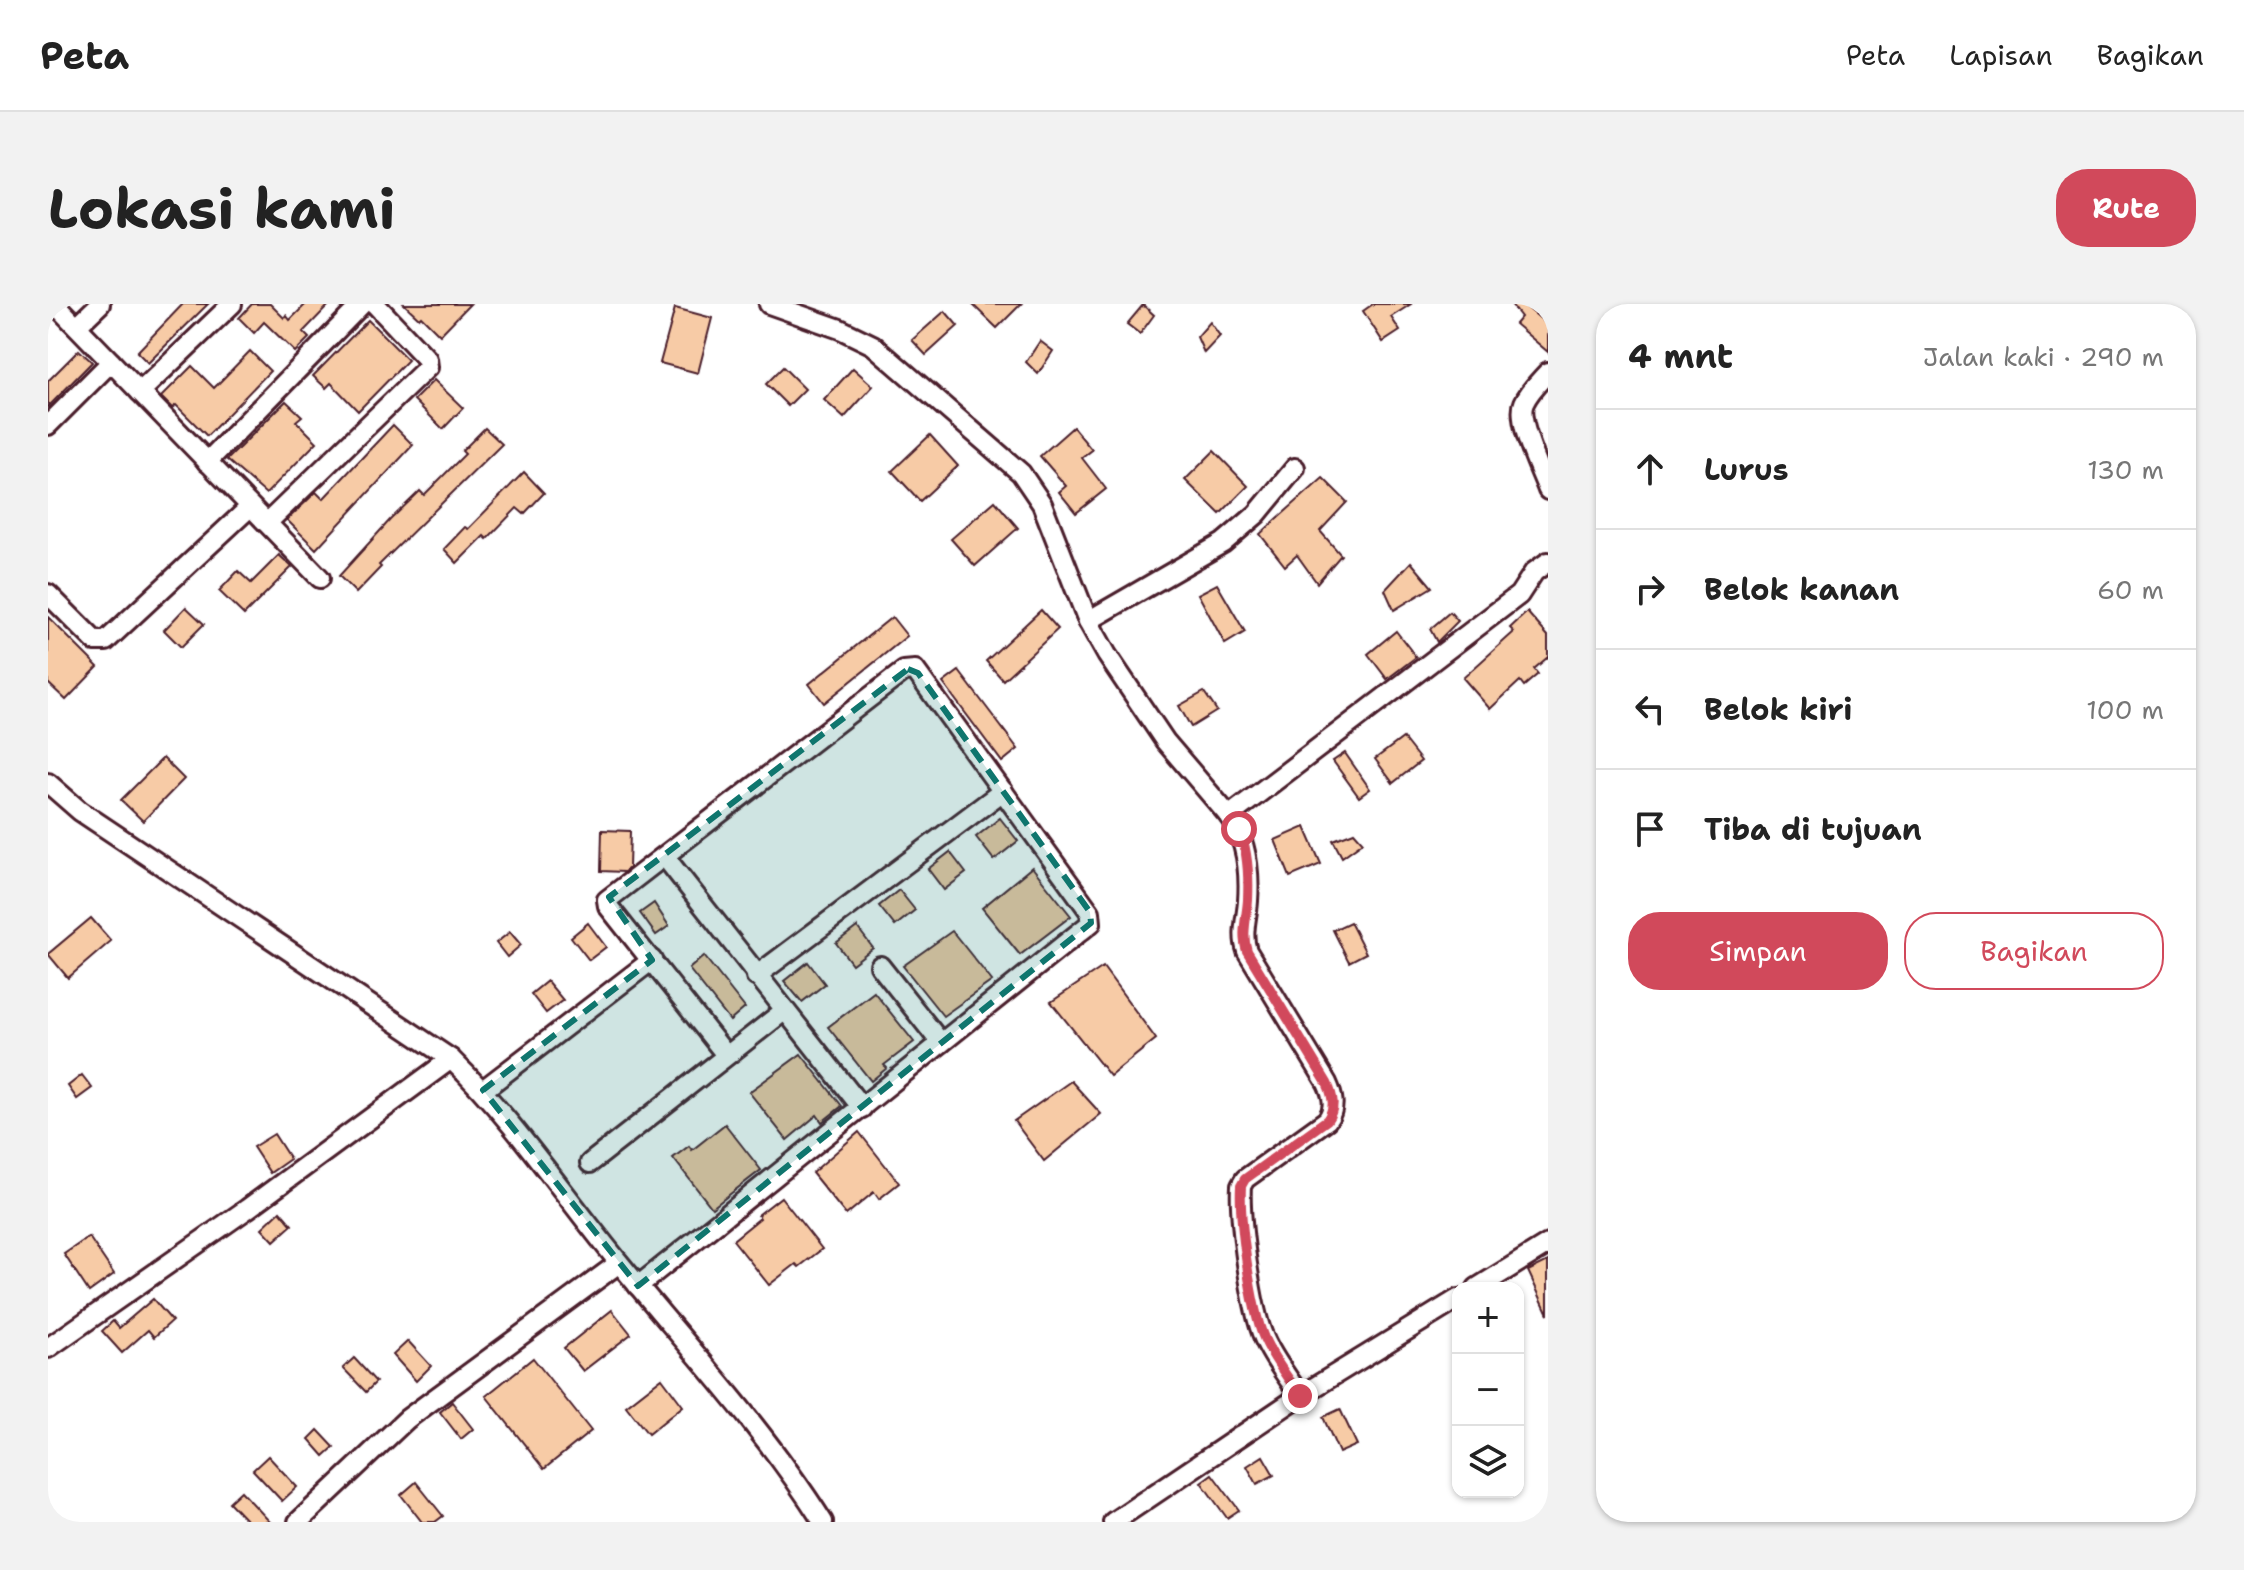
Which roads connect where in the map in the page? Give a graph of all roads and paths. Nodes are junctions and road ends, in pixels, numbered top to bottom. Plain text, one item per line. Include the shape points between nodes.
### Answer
1 (55, 304) edge
2 (100, 304) edge
3 (232, 304) edge
4 (362, 304) edge
5 (375, 304) edge
6 (769, 304) edge
7 (77, 326) junction
8 (111, 362) junction
9 (1548, 372) edge
10 (140, 392) junction
11 (48, 425) edge
12 (207, 462) junction
13 (1295, 468) dead end
14 (1548, 490) edge
15 (250, 507) junction
16 (267, 523) junction
17 (1548, 562) edge
18 (320, 578) dead end
19 (48, 594) edge
20 (1088, 621) junction
21 (48, 783) edge
22 (1003, 791) junction
23 (1229, 816) junction
24 (665, 857) junction
25 (652, 960) junction
26 (880, 966) dead end
27 (756, 976) junction
28 (784, 1011) junction
29 (941, 1043) junction
30 (726, 1055) junction
31 (451, 1059) junction
32 (483, 1090) junction
33 (862, 1108) junction
34 (590, 1163) dead end
35 (1548, 1244) edge
36 (619, 1263) junction
37 (1487, 1282) edge
38 (638, 1286) junction
39 (1452, 1303) edge
40 (48, 1348) edge
41 (1300, 1396) junction
42 (298, 1522) edge
43 (823, 1522) edge
44 (1113, 1522) edge

1 - 7 street
2 - 7 street
3 - 10 street
4 - 12 street
5 - 16 street via 429,365
6 - 20 street via 873,345 1021,473 1042,504
7 - 8 street
8 - 10 street
8 - 11 street
9 - 14 street via 1524,402 1522,418
10 - 12 street
12 - 15 street
13 - 20 street via 1257,514 1223,543
15 - 16 street
15 - 19 street via 106,641 95,641
16 - 18 street
17 - 23 street via 1519,595
20 - 23 street via 1165,741
21 - 31 street via 131,847
22 - 24 street via 918,673 908,669
22 - 27 street
22 - 29 street via 1092,921
23 - 41 street via 1245,846 1247,951 1333,1101 1327,1120 1241,1186 1259,1324
24 - 25 street via 607,900
24 - 27 street
25 - 30 street
25 - 32 street
26 - 29 street
27 - 28 street
28 - 30 street
28 - 33 street
29 - 33 street
30 - 34 street
31 - 32 street
31 - 40 street
32 - 36 street
33 - 38 street
35 - 37 street
36 - 38 street
36 - 42 street via 407,1419
38 - 43 street
39 - 41 street
41 - 44 street

